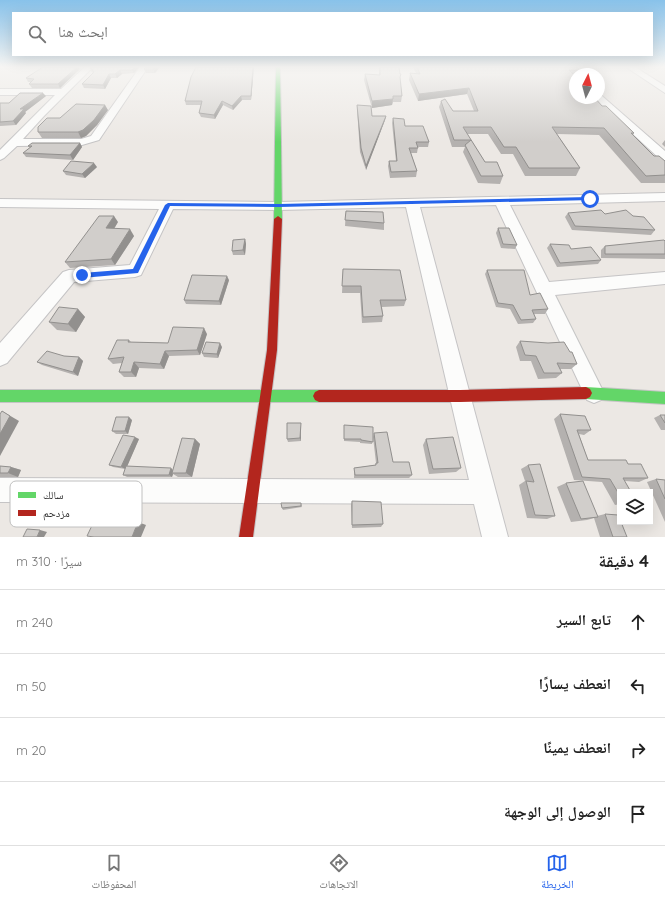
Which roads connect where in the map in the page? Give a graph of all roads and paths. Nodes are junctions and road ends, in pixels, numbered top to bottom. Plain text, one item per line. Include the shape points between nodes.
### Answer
1 (63, 92) edge
2 (127, 92) edge
3 (278, 92) edge
4 (605, 103) edge
5 (14, 143) junction
6 (0, 156) edge
7 (665, 157) edge
8 (665, 197) edge
9 (501, 201) junction
10 (0, 203) edge
11 (412, 203) junction
12 (168, 205) junction
13 (279, 206) junction
14 (665, 278) edge
15 (543, 289) junction
16 (0, 357) edge
17 (594, 393) junction
18 (0, 396) edge
19 (266, 396) junction
20 (460, 396) junction
21 (665, 398) edge
22 (0, 490) edge
23 (10, 490) edge
24 (142, 491) edge
25 (252, 491) junction
26 (484, 492) junction
27 (246, 537) edge
28 (495, 537) edge

1 - 5 street
2 - 5 street via 95,138 82,142
3 - 13 street
4 - 7 street
5 - 6 street
8 - 9 street
9 - 11 street
9 - 15 street
10 - 12 street
11 - 13 street
11 - 20 street
12 - 13 street
12 - 16 street via 136,271 69,276
13 - 19 street via 272,350
14 - 15 street
15 - 17 street
17 - 20 street
17 - 21 street
18 - 19 street
19 - 20 street
19 - 25 street
20 - 26 street
22 - 23 street
24 - 25 street
25 - 26 street
25 - 27 street
26 - 28 street

